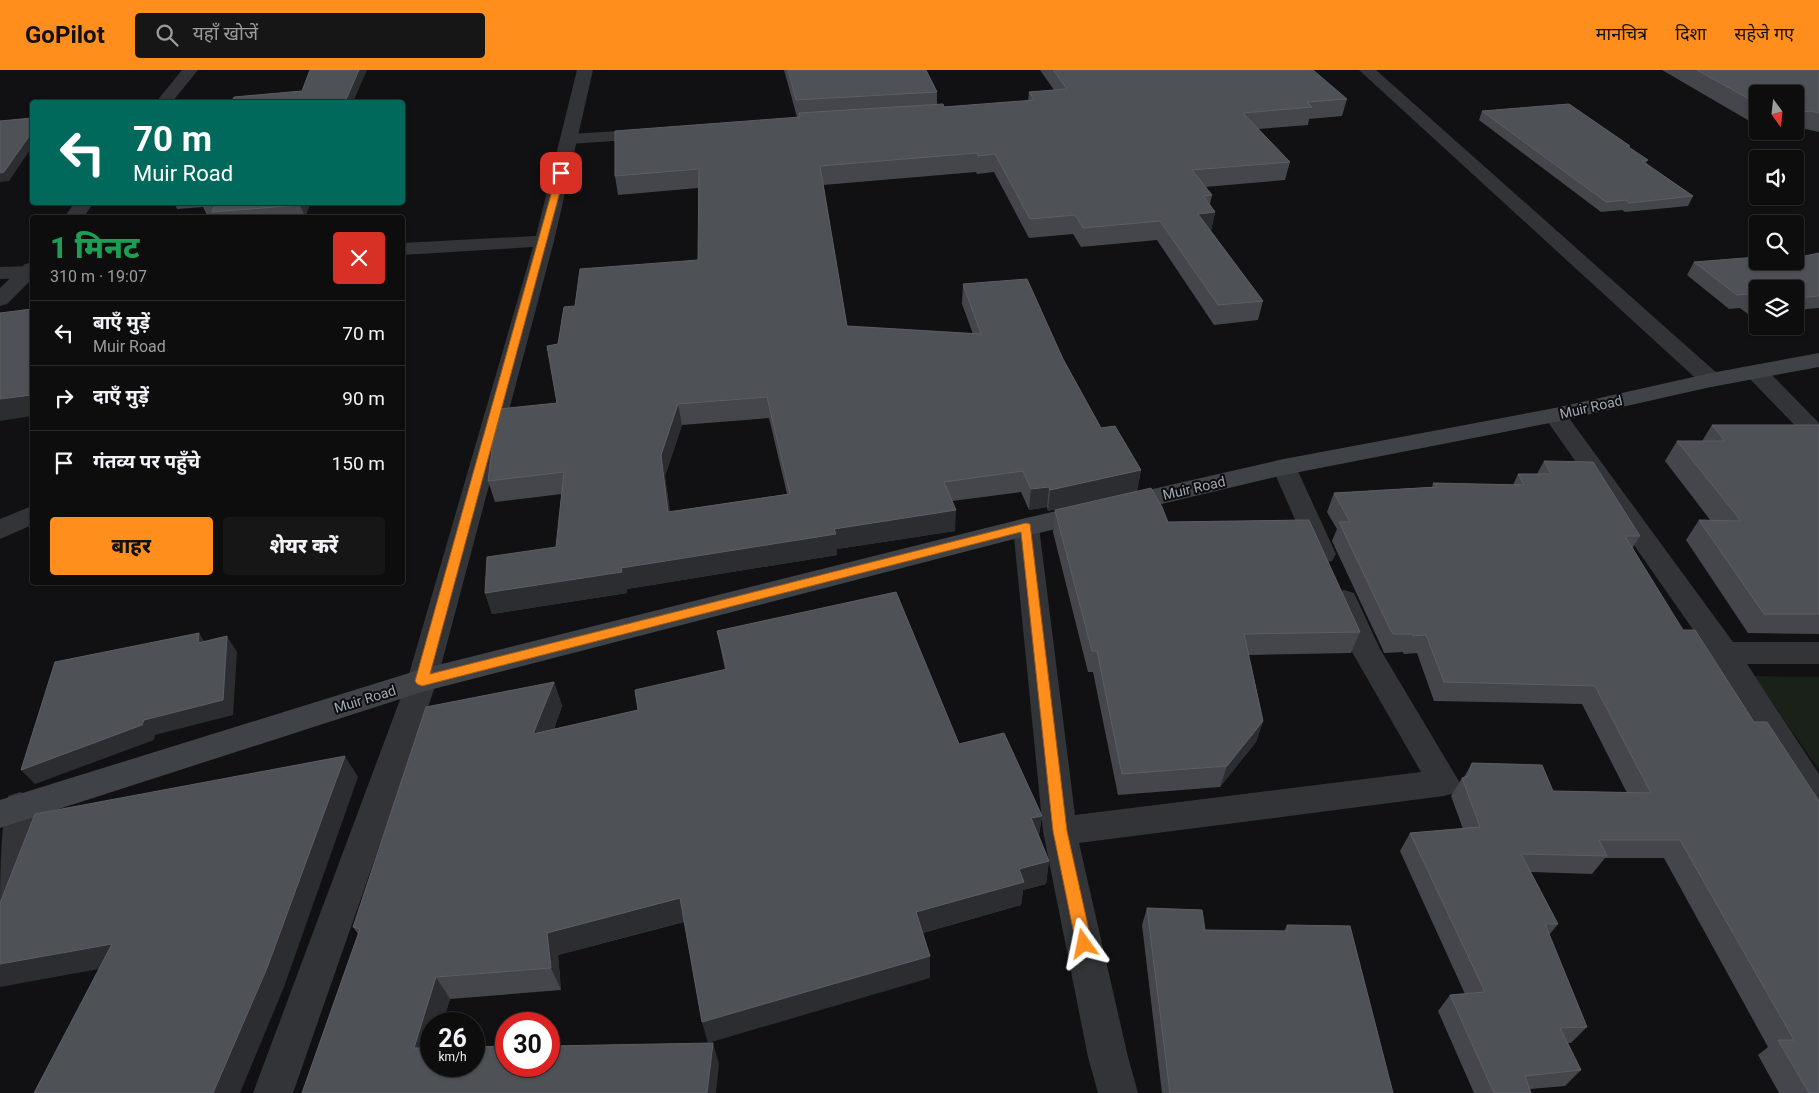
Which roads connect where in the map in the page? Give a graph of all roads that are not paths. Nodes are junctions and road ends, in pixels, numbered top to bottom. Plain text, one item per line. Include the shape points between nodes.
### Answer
1 (190, 70) edge
2 (585, 70) edge
3 (1367, 70) edge
4 (166, 100) edge
5 (669, 132) edge
6 (570, 139) junction
7 (544, 241) junction
8 (405, 249) edge
9 (30, 271) edge
10 (30, 272) edge
11 (0, 273) edge
12 (0, 300) edge
13 (1819, 360) edge
14 (1756, 372) junction
15 (1711, 380) junction
16 (1555, 415) junction
17 (1819, 437) edge
18 (1284, 467) junction
19 (30, 516) edge
20 (1026, 527) junction
21 (0, 530) edge
22 (1819, 653) edge
23 (1725, 654) junction
24 (422, 681) junction
25 (1819, 802) edge
26 (10, 810) edge
27 (1060, 831) junction
28 (0, 905) edge
29 (274, 1093) edge
30 (1118, 1093) edge

1 - 4 street
2 - 6 street
3 - 15 street
5 - 6 street
6 - 7 street
7 - 8 street
7 - 24 street
9 - 11 street
10 - 12 street
13 - 14 main road, Muir Road
14 - 15 main road, Muir Road
14 - 17 street
15 - 16 main road, Muir Road
16 - 18 main road, Muir Road
16 - 23 street
18 - 20 main road, Muir Road
18 - 27 street via 1367,652 1444,783
19 - 21 street
20 - 24 main road, Muir Road
20 - 27 street
22 - 23 street
23 - 25 street
24 - 26 main road, Muir Road
24 - 29 street
26 - 28 street
27 - 30 street

